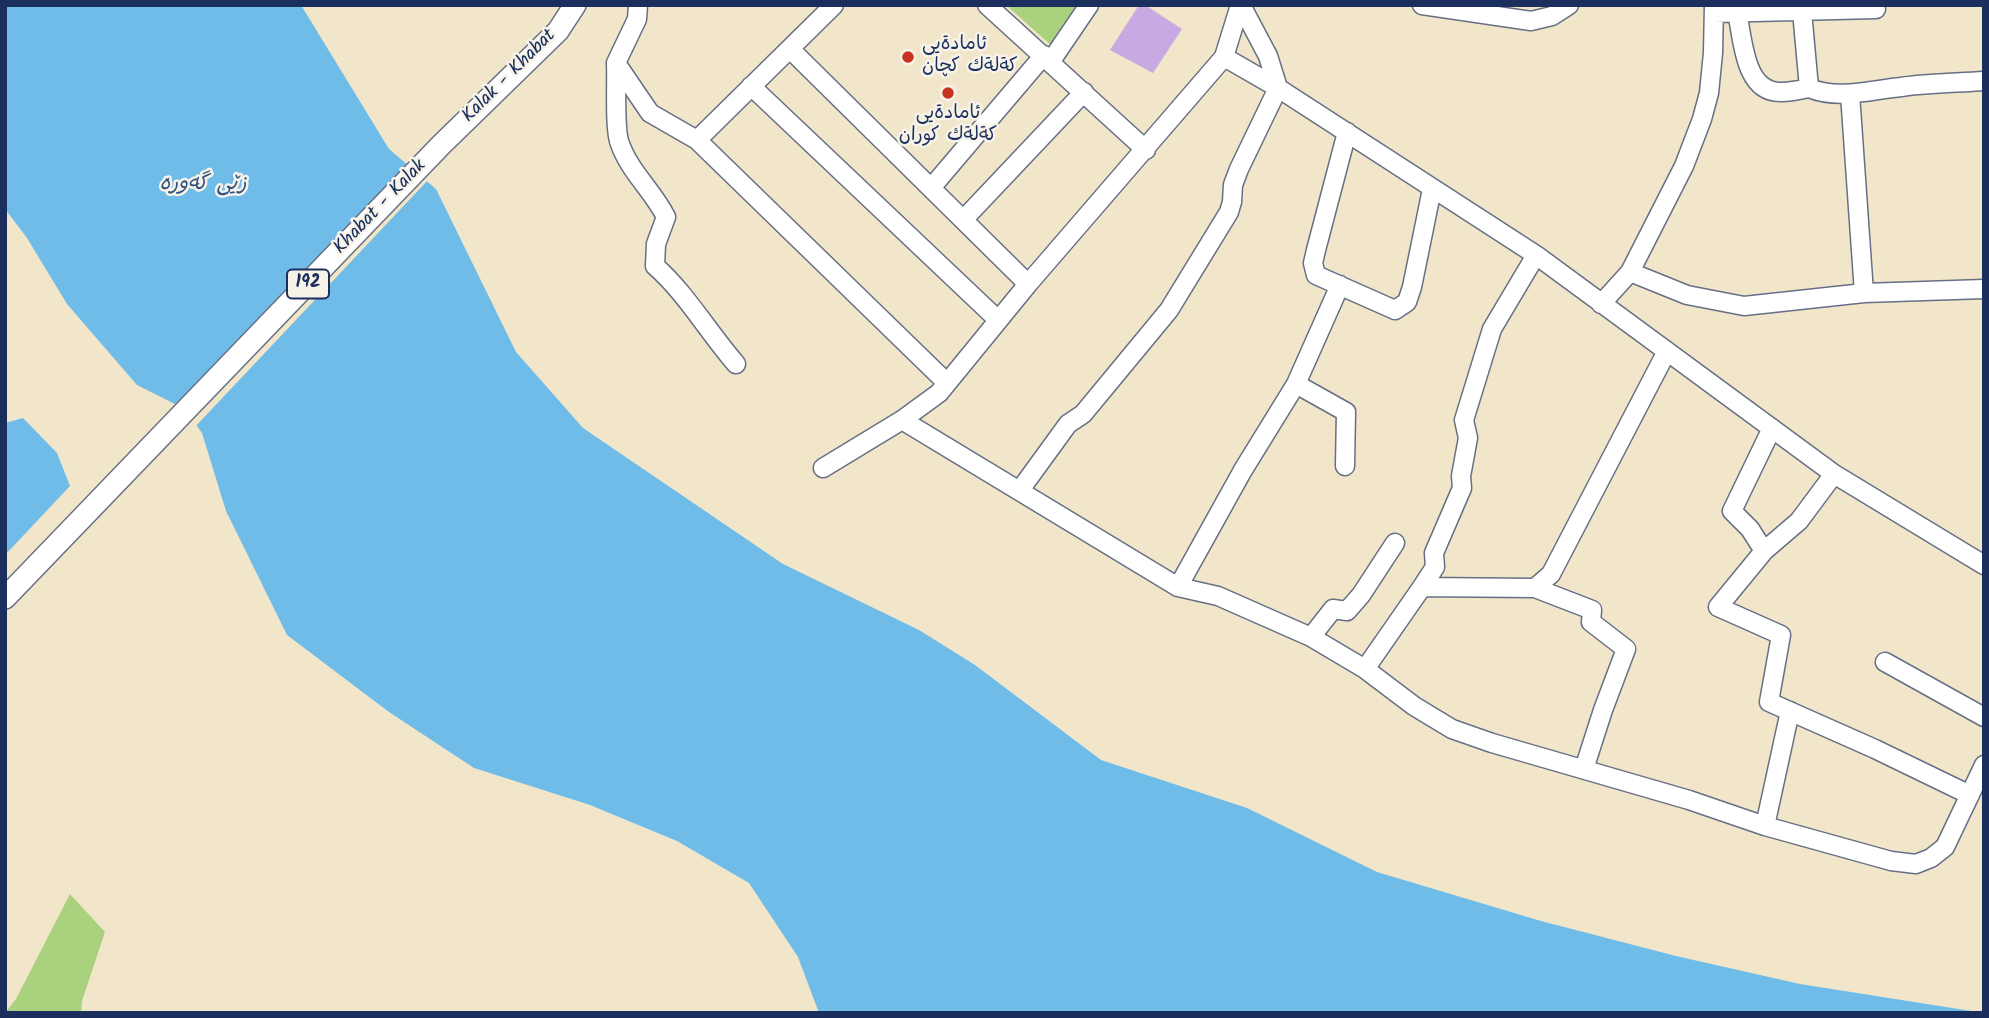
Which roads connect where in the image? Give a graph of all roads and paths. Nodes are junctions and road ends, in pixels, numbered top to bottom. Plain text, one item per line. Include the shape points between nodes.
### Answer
1 (577, 5) edge
2 (638, 5) edge
3 (834, 5) edge
4 (987, 5) edge
5 (1089, 5) edge
6 (1241, 5) edge
7 (1422, 5) edge
8 (1569, 5) edge
9 (1714, 9) edge
10 (1876, 9) dead end
11 (1801, 11) junction
12 (1737, 12) junction
13 (790, 49) junction
14 (1224, 57) junction
15 (1047, 58) junction
16 (616, 64) junction
17 (1984, 80) edge
18 (751, 86) junction
19 (1278, 88) junction
20 (1809, 89) junction
21 (1084, 92) junction
22 (1850, 94) junction
23 (1347, 132) junction
24 (697, 140) junction
25 (441, 145) joint
26 (1146, 150) junction
27 (931, 188) junction
28 (1432, 188) junction
29 (963, 220) junction
30 (1536, 255) junction
31 (1630, 272) junction
32 (1028, 284) junction
33 (1340, 285) junction
34 (1984, 289) edge
35 (1864, 293) junction
36 (1601, 304) junction
37 (998, 320) junction
38 (1667, 351) junction
39 (736, 363) dead end
40 (947, 383) junction
41 (1296, 384) junction
42 (902, 421) junction
43 (1772, 429) junction
44 (1345, 466) dead end
45 (823, 468) dead end
46 (1834, 474) junction
47 (1020, 490) junction
48 (1395, 543) dead end
49 (1764, 551) junction
50 (1984, 565) edge
51 (1178, 587) junction
52 (1422, 587) junction
53 (1535, 588) junction
54 (5, 597) edge
55 (1311, 638) junction
56 (1885, 662) dead end
57 (1364, 669) junction
58 (1790, 711) junction
59 (1984, 717) edge
60 (1984, 765) edge
61 (1584, 769) junction
62 (1970, 795) junction
63 (1765, 826) junction

1 - 25 main road, Kalak - Khabat / 192 via 558,31
2 - 16 street via 637,19
3 - 13 street
4 - 15 street
5 - 15 street
6 - 14 street
6 - 19 street via 1269,56
7 - 8 street via 1531,21 1552,16
9 - 12 street
9 - 31 street via 1709,93 1702,119 1684,166
10 - 11 street
11 - 12 street
11 - 20 street
12 - 20 street via 1748,66 1759,85 1779,93
13 - 18 street
13 - 27 street
14 - 19 street
14 - 26 street
15 - 21 street
15 - 27 street
16 - 24 street via 650,113
16 - 39 street via 619,143 666,217 656,244 655,266
17 - 22 street
18 - 24 street
18 - 37 street
19 - 23 street
19 - 47 street via 1239,169 1229,212 1169,310 1083,414 1068,424
20 - 22 street
21 - 26 street
21 - 29 street
22 - 35 street
23 - 28 street
23 - 33 street via 1313,263 1316,275
24 - 40 street
25 - 54 main road, Khabat - Kalak / 192
26 - 32 street
27 - 29 street
28 - 30 street
28 - 33 street via 1407,302 1395,310
29 - 32 street
30 - 36 street
30 - 52 street via 1492,329 1464,420 1468,438 1462,488 1434,554 1435,567
31 - 35 street via 1687,295 1744,306
31 - 36 street
32 - 37 street
33 - 41 street
34 - 35 street
36 - 38 street
37 - 40 street
38 - 43 street
38 - 53 street via 1551,574
40 - 42 street
41 - 44 street via 1346,412
41 - 51 street
42 - 45 street
42 - 47 street
43 - 46 street
43 - 49 street via 1732,511
46 - 49 street via 1799,521
46 - 50 street
47 - 51 street
48 - 55 street via 1362,596 1347,611 1333,609
49 - 58 street via 1718,607 1781,635 1769,702
51 - 55 street via 1218,596
52 - 53 street
52 - 57 street
53 - 61 street via 1592,610 1591,622 1626,649
55 - 57 street
56 - 59 street
57 - 61 street via 1452,729
58 - 62 street
58 - 63 street
60 - 62 street
61 - 63 street
62 - 63 street via 1945,847 1916,864

